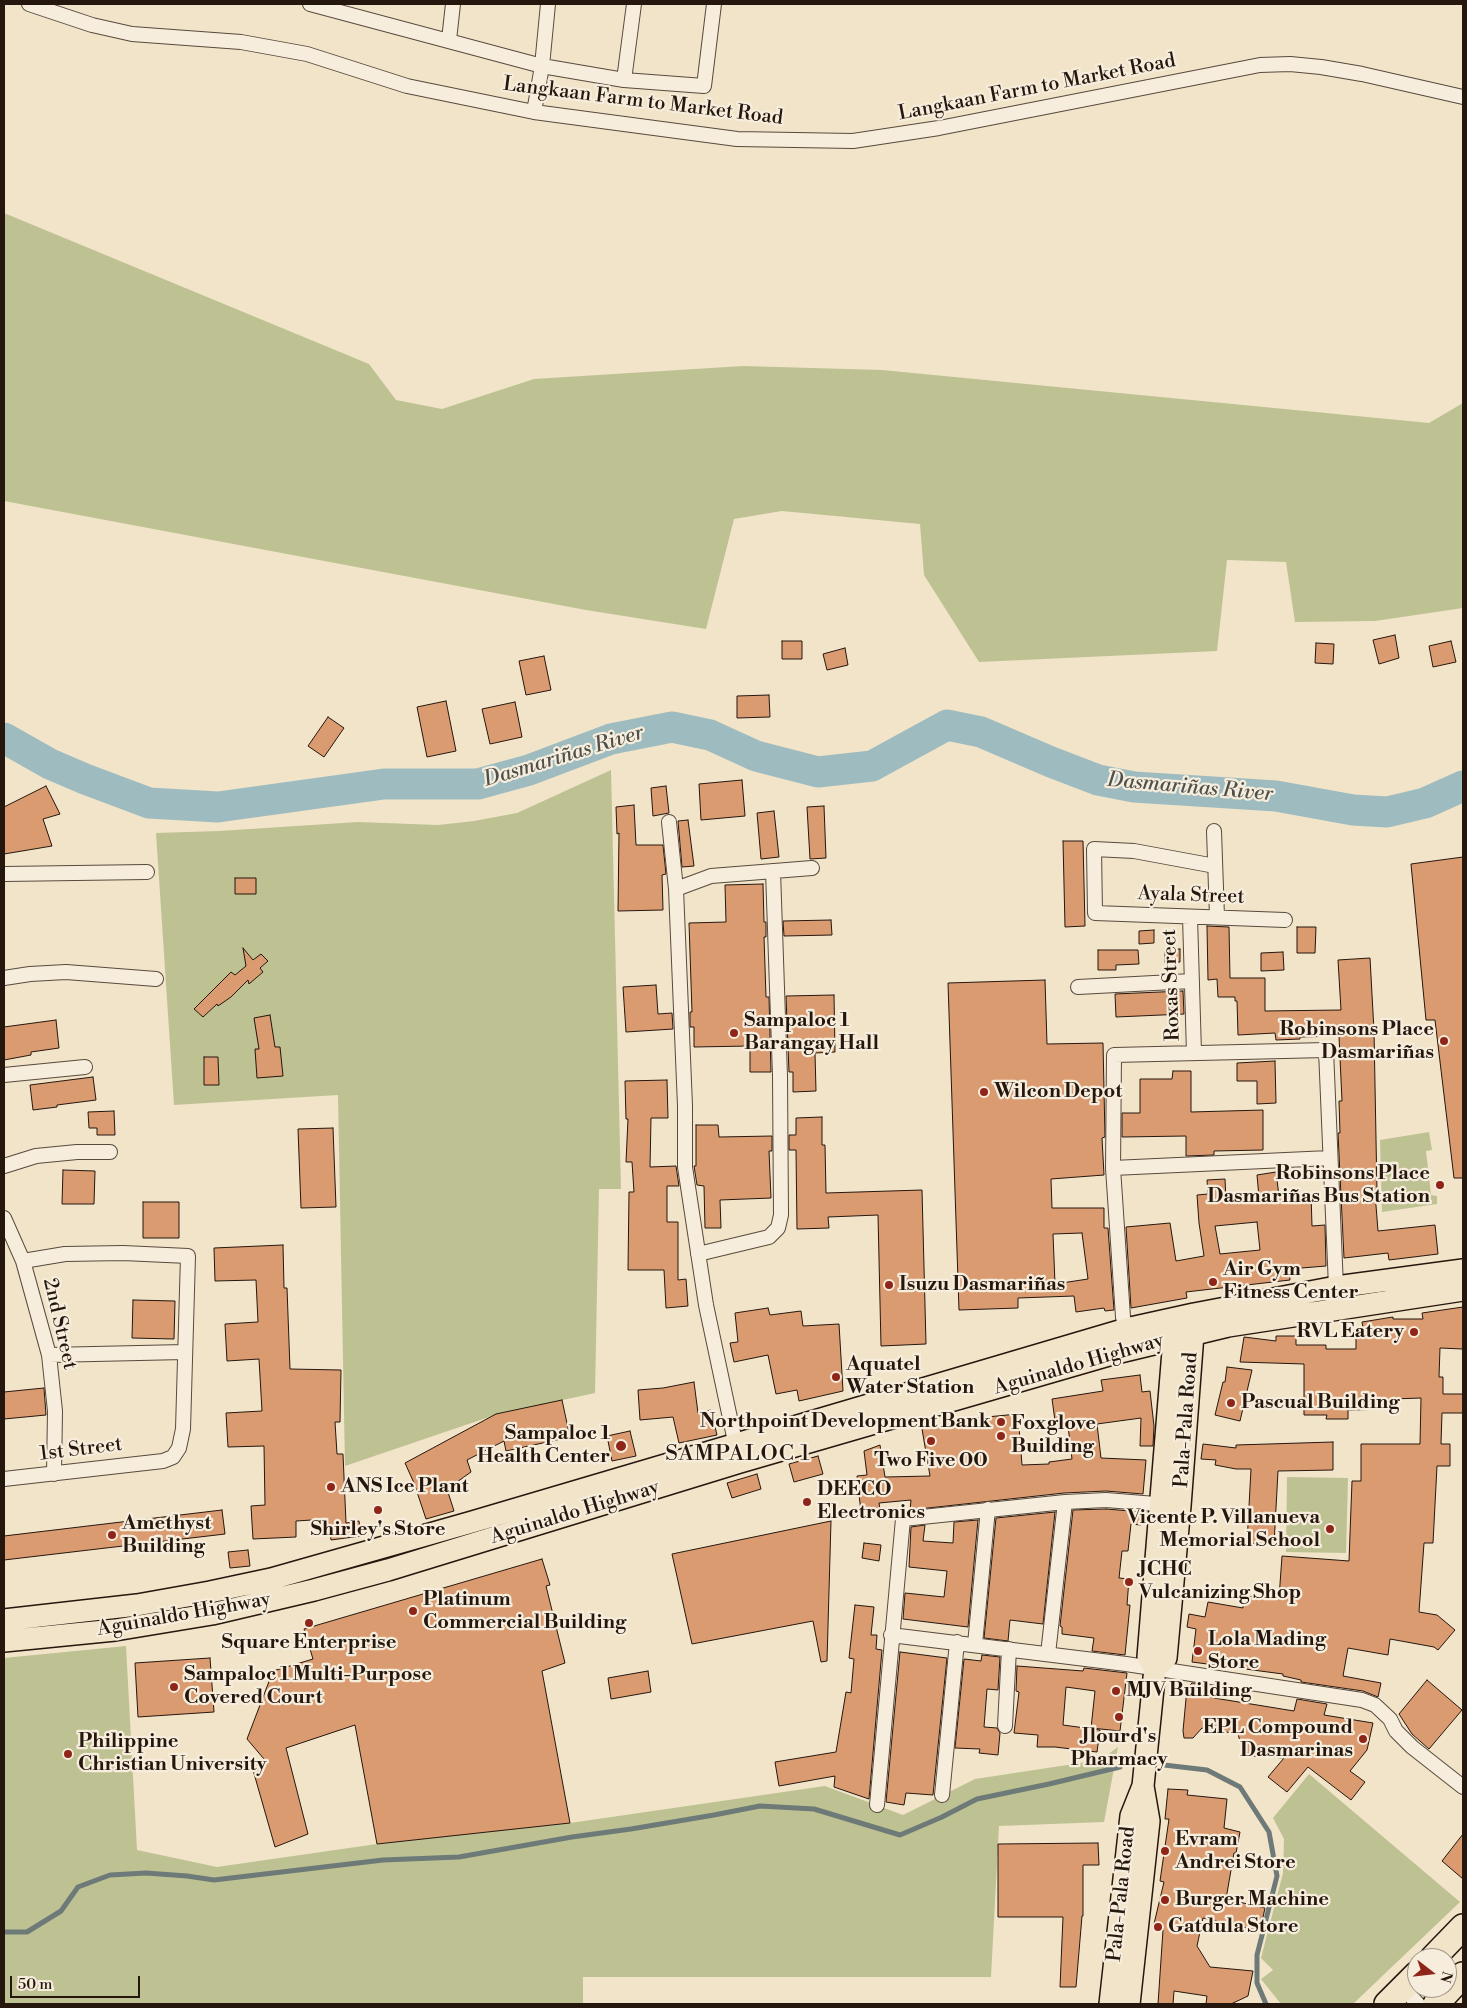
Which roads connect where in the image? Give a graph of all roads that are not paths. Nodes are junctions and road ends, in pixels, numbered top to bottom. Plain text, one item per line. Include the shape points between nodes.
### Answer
1 (29, 4) edge
2 (310, 4) edge
3 (453, 4) edge
4 (548, 4) edge
5 (634, 4) edge
6 (714, 4) edge
7 (360, 10) edge
8 (449, 40) junction
9 (542, 66) junction
10 (624, 80) junction
11 (1463, 97) edge
12 (534, 112) junction
13 (669, 822) dead end
14 (1214, 831) dead end
15 (1215, 866) junction
16 (812, 868) dead end
17 (773, 871) junction
18 (146, 872) dead end
19 (4, 874) edge
20 (676, 889) junction
21 (1190, 916) junction
22 (1217, 917) junction
23 (1285, 920) dead end
24 (4, 978) edge
25 (156, 979) dead end
26 (1192, 981) junction
27 (1078, 987) dead end
28 (1194, 1053) junction
29 (85, 1067) dead end
30 (4, 1075) edge
31 (110, 1152) dead end
32 (1329, 1158) junction
33 (4, 1166) edge
34 (1114, 1168) junction
35 (4, 1218) edge
36 (698, 1254) junction
37 (23, 1261) junction
38 (1463, 1270) edge
39 (1336, 1287) junction
40 (1463, 1290) edge
41 (1126, 1329) junction
42 (1184, 1330) junction
43 (184, 1352) junction
44 (49, 1355) junction
45 (737, 1453) junction
46 (54, 1474) junction
47 (4, 1479) edge
48 (1065, 1502) junction
49 (1171, 1505) junction
50 (988, 1509) junction
51 (273, 1589) junction
52 (4, 1620) edge
53 (891, 1635) junction
54 (4, 1641) edge
55 (958, 1642) junction
56 (974, 1644) junction
57 (1009, 1649) junction
58 (1048, 1654) junction
59 (1155, 1668) junction
60 (1005, 1726) dead end
61 (1143, 1786) junction
62 (1463, 1787) edge
63 (942, 1795) dead end
64 (877, 1805) dead end
65 (1463, 1927) edge
66 (1443, 1948) edge
67 (1463, 1975) edge
68 (1110, 2004) edge
69 (1128, 2004) edge
70 (1436, 2004) edge

1 - 12 street, Langkaan Farm to Market Road via 92,25 132,34 242,42 307,54 407,86
2 - 7 street
3 - 8 street
4 - 9 street
5 - 10 street
6 - 10 street via 704,86
7 - 8 street
8 - 9 street
9 - 10 street
9 - 12 street
11 - 12 street, Langkaan Farm to Market Road via 1362,74 1290,64 1260,65 938,128 853,141 737,138
13 - 20 street
14 - 15 street
15 - 21 street, Ayala Street via 1134,851 1094,849 1095,913
15 - 22 street
16 - 17 street
17 - 20 street via 711,876
17 - 36 street via 781,1215 778,1228 769,1236
18 - 19 street
20 - 36 street via 685,1167
21 - 22 street, Ayala Street
21 - 26 street, Roxas Street
22 - 23 street, Ayala Street
24 - 25 street via 66,972
26 - 27 street
26 - 28 street, Roxas Street
28 - 32 street via 1326,1050
28 - 34 street via 1114,1055
29 - 30 street
31 - 33 street via 36,1156
32 - 34 street
32 - 39 street
34 - 41 street
35 - 37 street, 2nd Street
36 - 45 street
37 - 43 street via 65,1254 188,1256
37 - 44 street, 2nd Street
38 - 39 main road, Aguinaldo Highway
39 - 42 main road, Aguinaldo Highway
40 - 42 main road, Aguinaldo Highway
41 - 42 main road, Aguinaldo Highway
41 - 45 main road, Aguinaldo Highway
42 - 45 main road, Aguinaldo Highway via 1116,1353
42 - 49 main road, Pala-Pala Road
43 - 44 street
43 - 46 street, 1st Street via 183,1429 179,1448 172,1457 163,1461
44 - 46 street, 2nd Street via 55,1411
45 - 51 main road, Aguinaldo Highway
46 - 47 street, 1st Street
48 - 49 street via 1106,1500
48 - 50 street
48 - 58 street
49 - 59 main road, Pala-Pala Road via 1166,1658
50 - 53 street via 902,1519
50 - 56 street
51 - 52 main road, Aguinaldo Highway
51 - 54 main road, Aguinaldo Highway via 212,1614 115,1630
53 - 55 street
53 - 64 street
55 - 56 street
55 - 63 street
56 - 57 street
57 - 58 street
57 - 60 street
58 - 59 street
59 - 61 main road, Pala-Pala Road
59 - 62 street via 1362,1700 1375,1705 1412,1747
61 - 68 main road, Pala-Pala Road via 1131,1816
61 - 69 main road, Pala-Pala Road via 1149,1821
65 - 66 highway
67 - 70 highway

